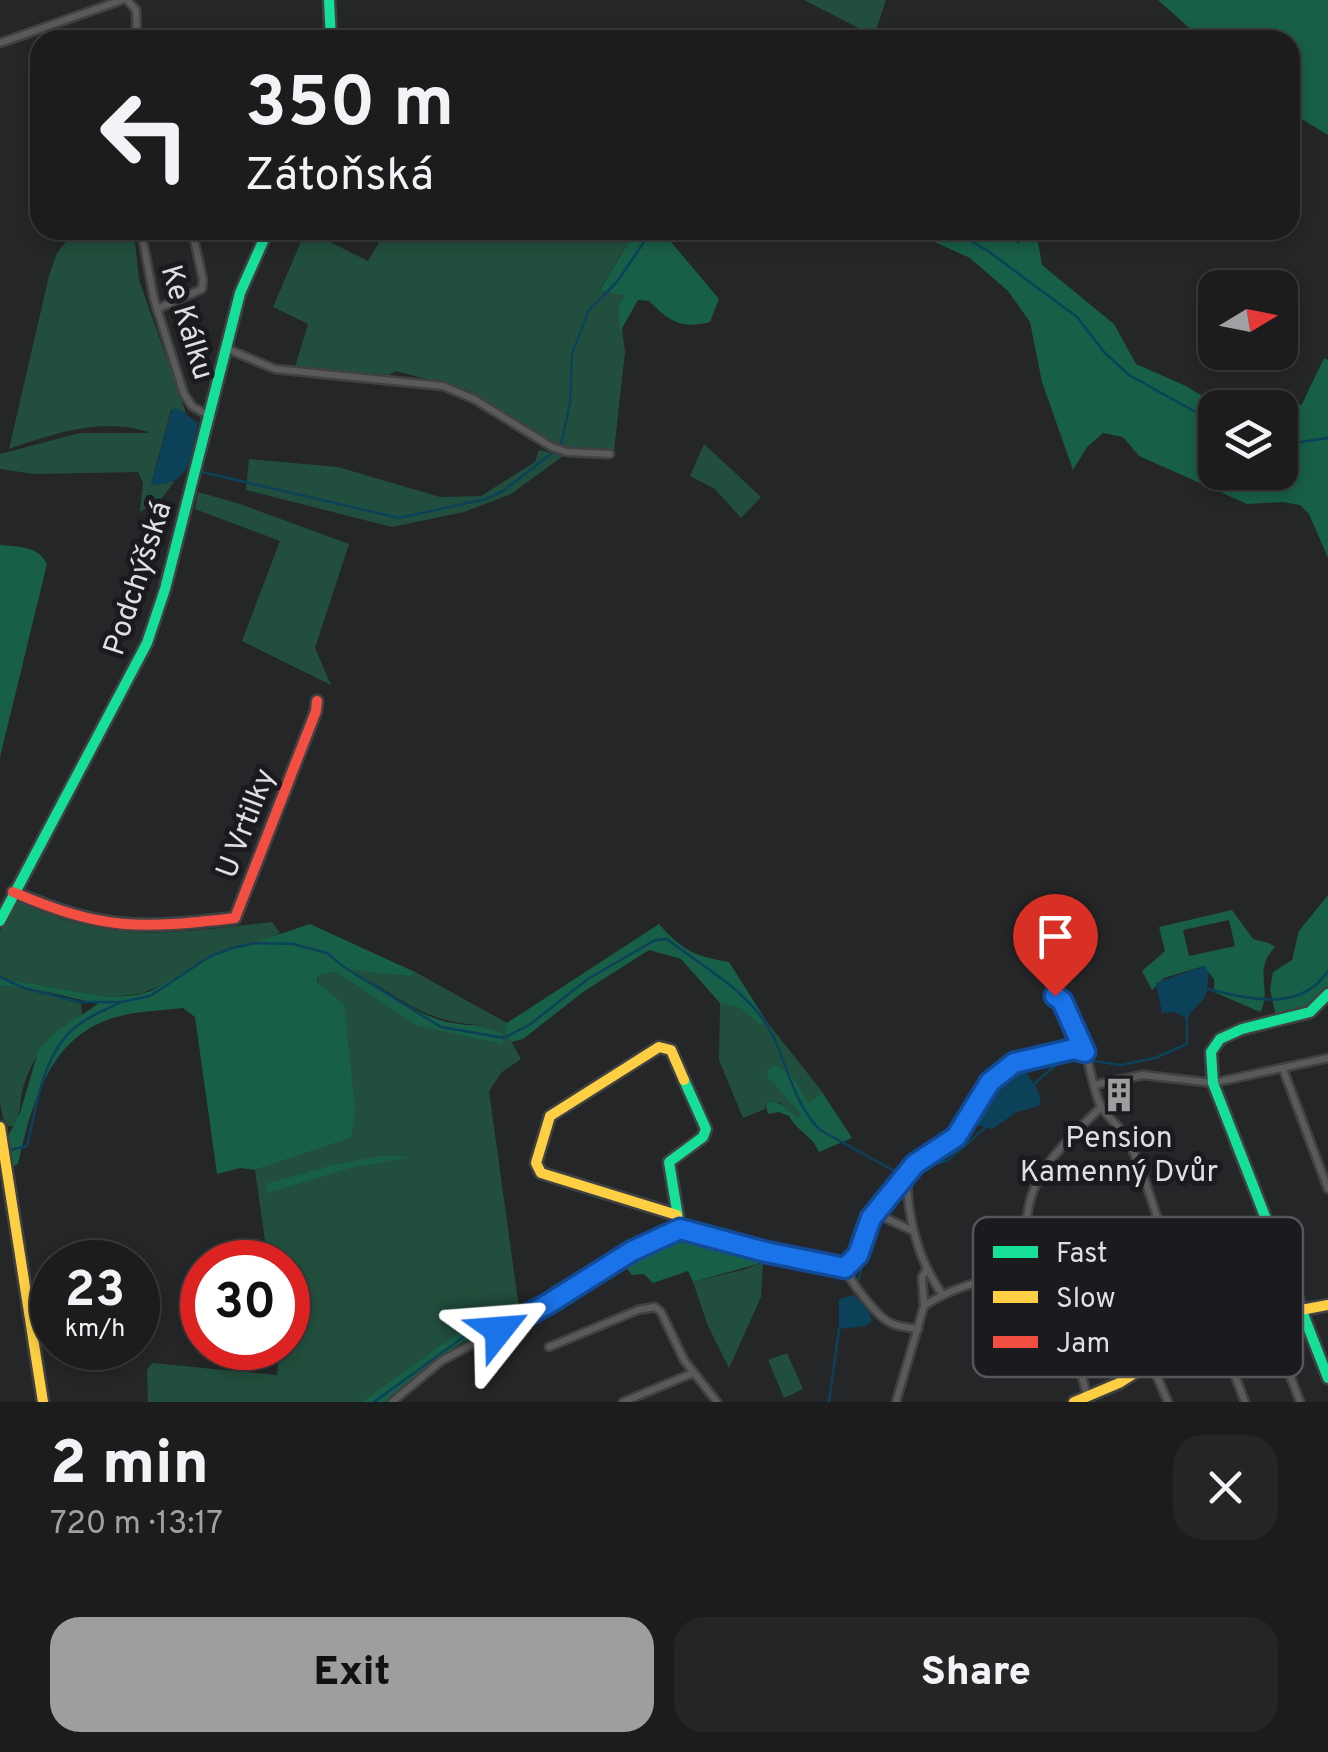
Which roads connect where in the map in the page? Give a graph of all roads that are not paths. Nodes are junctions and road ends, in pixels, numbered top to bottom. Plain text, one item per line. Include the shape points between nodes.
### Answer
1 (125, 0) edge
2 (329, 0) edge
3 (39, 30) edge
4 (137, 30) edge
5 (330, 30) edge
6 (30, 33) edge
7 (0, 43) edge
8 (143, 240) edge
9 (194, 240) edge
10 (264, 240) edge
11 (157, 309) junction
12 (225, 348) junction
13 (209, 416) junction
14 (610, 454) dead end
15 (317, 701) dead end
16 (13, 892) junction
17 (0, 921) edge
18 (1328, 994) edge
19 (1055, 996) dead end
20 (1086, 1057) junction
21 (1328, 1058) edge
22 (1283, 1069) junction
23 (1214, 1082) junction
24 (1094, 1085) junction
25 (1100, 1107) junction
26 (0, 1126) edge
27 (910, 1171) junction
28 (1328, 1189) edge
29 (876, 1214) junction
30 (678, 1215) junction
31 (1026, 1217) edge
32 (1156, 1217) edge
33 (1266, 1217) edge
34 (680, 1229) junction
35 (915, 1232) junction
36 (926, 1270) junction
37 (847, 1273) junction
38 (973, 1285) edge
39 (942, 1294) junction
40 (1328, 1305) edge
41 (924, 1306) junction
42 (1303, 1309) edge
43 (1303, 1312) edge
44 (918, 1329) junction
45 (549, 1347) dead end
46 (693, 1374) junction
47 (1082, 1377) edge
48 (1123, 1377) edge
49 (1158, 1377) edge
50 (1235, 1377) edge
51 (1291, 1377) edge
52 (1328, 1378) edge
53 (1087, 1396) junction
54 (43, 1402) edge
55 (392, 1402) edge
56 (623, 1402) edge
57 (716, 1402) edge
58 (896, 1402) edge
59 (1074, 1402) edge
60 (1168, 1402) edge
61 (1245, 1402) edge
62 (1300, 1402) edge

1 - 3 street
1 - 4 street via 136,10
2 - 5 street
6 - 7 street
8 - 11 street, Ke Kálku
9 - 11 street via 202,289
10 - 12 street, Podchýšská
11 - 13 street, Ke Kálku via 184,394
12 - 13 street, Podchýšská
12 - 14 street via 274,368 443,386 552,448
13 - 16 street, Podchýšská via 147,643
15 - 16 street, U Vrtilky via 235,918 124,926 52,910
16 - 17 street, Podchýšská
18 - 23 street via 1310,1012 1220,1039 1211,1052
19 - 20 street
20 - 24 street
20 - 27 street via 1074,1049 1014,1063 982,1091 956,1137
21 - 22 street
22 - 23 street
22 - 28 street
23 - 24 street via 1143,1074
23 - 33 street
24 - 25 street
25 - 31 street via 1038,1175
25 - 32 street via 1125,1135
26 - 54 street
27 - 29 street
27 - 35 street via 907,1203
29 - 35 street
29 - 37 street
30 - 30 street via 541,1172 536,1163 550,1116 659,1048 672,1050 706,1129 668,1162
30 - 34 street
34 - 37 street
34 - 55 street via 454,1353
35 - 36 street
36 - 39 street
36 - 41 street
37 - 44 street via 883,1319
38 - 39 street
39 - 41 street
40 - 42 street
41 - 44 street
43 - 52 street
44 - 58 street
45 - 46 street via 655,1307
46 - 56 street
46 - 57 street
47 - 53 street
48 - 53 street
49 - 60 street
50 - 61 street
51 - 62 street
53 - 59 street

